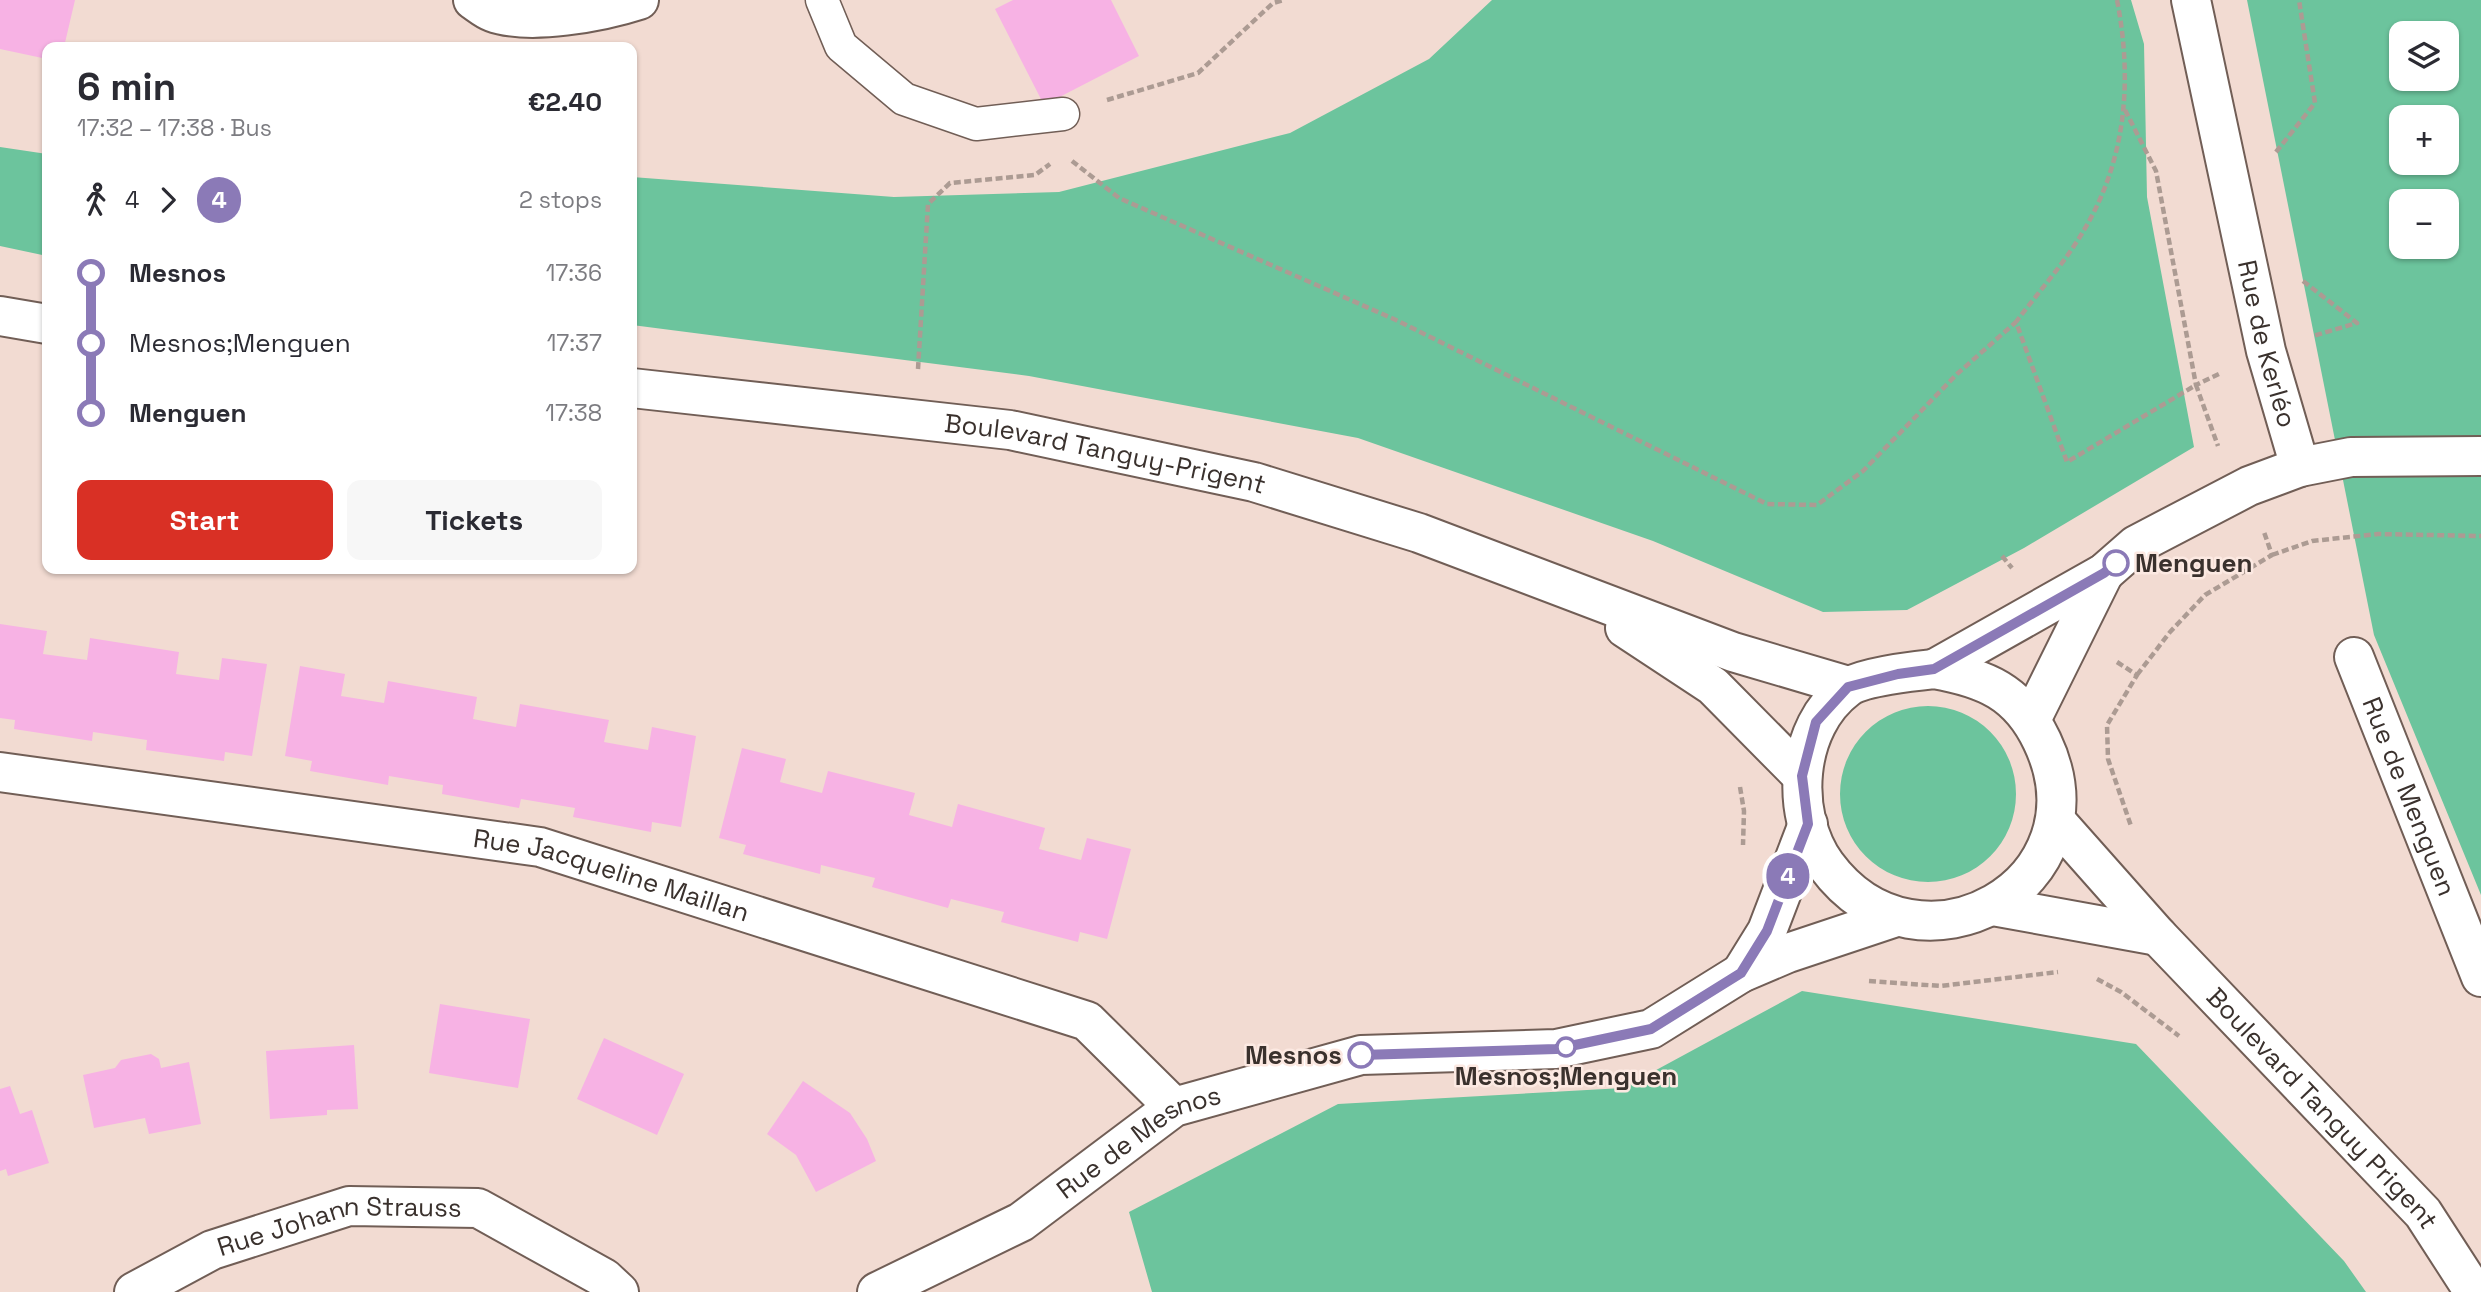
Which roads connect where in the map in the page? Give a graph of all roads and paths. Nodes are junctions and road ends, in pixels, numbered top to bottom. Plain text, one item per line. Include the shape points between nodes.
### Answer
1 (474, 0) edge
2 (639, 0) edge
3 (822, 0) edge
4 (2117, 0) edge
5 (2192, 0) edge
6 (2299, 0) edge
7 (2125, 109) junction
8 (1063, 114) dead end
9 (2274, 153) dead end
10 (1063, 154) dead end
11 (928, 204) dead end
12 (2302, 280) dead end
13 (0, 316) edge
14 (2017, 322) junction
15 (42, 323) edge
16 (2266, 351) junction
17 (918, 373) dead end
18 (2196, 385) dead end
19 (637, 389) edge
20 (2481, 456) edge
21 (2067, 462) dead end
22 (2300, 467) junction
23 (2481, 536) edge
24 (2272, 555) dead end
25 (2104, 573) junction
26 (1562, 587) junction
27 (2354, 657) dead end
28 (1934, 669) junction
29 (1848, 687) junction
30 (2032, 718) junction
31 (0, 772) edge
32 (1738, 773) dead end
33 (1802, 776) junction
34 (2056, 821) junction
35 (1808, 824) junction
36 (1743, 851) dead end
37 (1993, 906) junction
38 (1896, 917) junction
39 (2158, 936) junction
40 (2064, 971) dead end
41 (1741, 973) junction
42 (2089, 974) dead end
43 (2481, 977) edge
44 (1858, 981) dead end
45 (2183, 1039) dead end
46 (1174, 1107) junction
47 (134, 1292) edge
48 (619, 1292) edge
49 (877, 1292) edge
50 (2474, 1292) edge

1 - 2 street via 491,12 530,18
3 - 8 lane via 841,46 904,99 976,124
4 - 7 path via 2123,28
5 - 16 street, Rue de Kerléo
6 - 9 path via 2315,103
7 - 14 path via 2113,168 2088,224
7 - 18 path via 2156,172
10 - 14 path via 1119,198 1396,320 1767,505 1818,505 1863,471 1957,374
11 - 17 path
12 - 16 path via 2357,323
13 - 15 street
14 - 21 path
16 - 22 street, Rue de Kerléo
19 - 26 street, Boulevard Tanguy-Prigent via 1010,430 1240,479 1419,533
20 - 22 street via 2351,457
22 - 25 street via 2249,486 2136,545
23 - 24 path via 2378,534 2312,541
25 - 28 street
25 - 30 street
26 - 29 street, Boulevard Tanguy-Prigent via 1733,652
26 - 33 street, Boulevard Tanguy-Prigent via 1713,686
27 - 43 street, Rue de Menguen
28 - 29 street
28 - 30 street via 1971,675 2005,692
29 - 33 street via 1816,722
30 - 34 street via 2055,767
31 - 46 street, Rue Jacqueline Maillan via 540,847 1087,1021
32 - 36 path via 1744,811
33 - 35 street
34 - 37 street via 2044,855 2022,884
34 - 39 street, Boulevard Tanguy Prigent
35 - 38 street via 1819,856 1839,883 1865,904
35 - 41 street, Rue de Mesnos via 1767,931
37 - 38 street via 1963,918 1929,922
37 - 39 street
38 - 41 street, Rue de Mesnos
39 - 50 street, Boulevard Tanguy Prigent via 2423,1213
40 - 44 path via 1941,986
41 - 46 street, Rue de Mesnos via 1651,1029 1556,1049 1361,1055
42 - 45 path via 2122,992
46 - 49 street, Rue de Mesnos via 1021,1222
47 - 48 street, Rue Johann Strauss via 212,1251 349,1206 478,1208 604,1278

